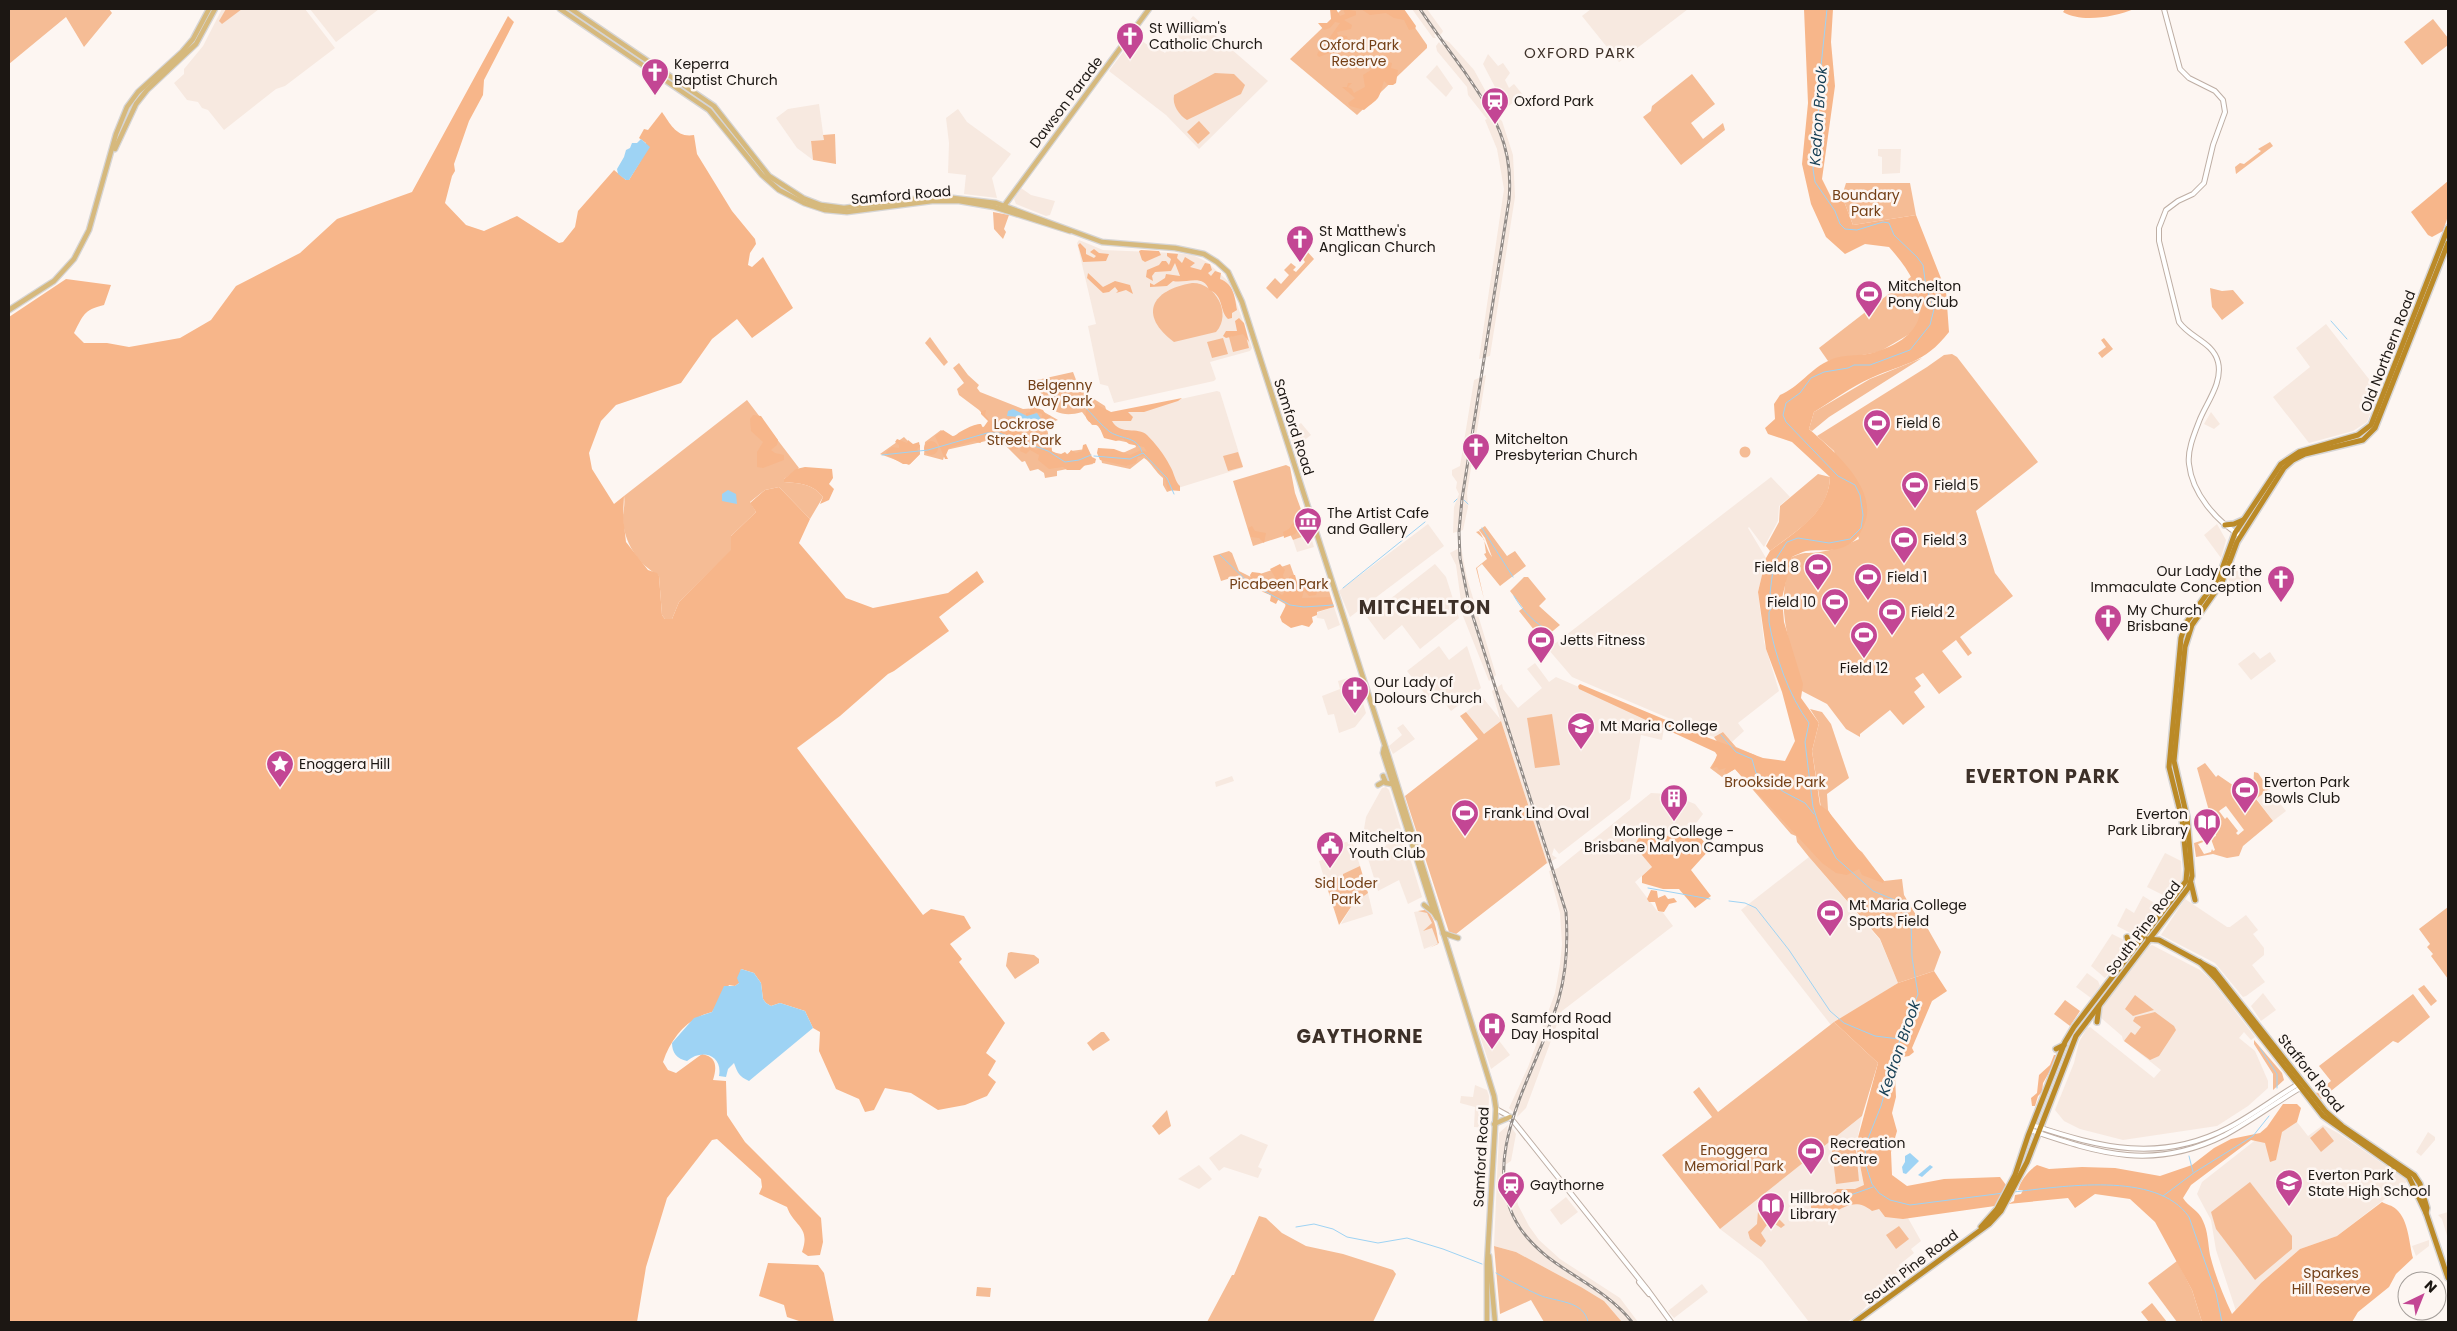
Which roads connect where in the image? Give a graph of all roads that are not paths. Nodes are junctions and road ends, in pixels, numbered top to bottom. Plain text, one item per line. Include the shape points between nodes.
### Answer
1 (209, 9) edge
2 (215, 9) edge
3 (560, 9) edge
4 (571, 9) edge
5 (1149, 9) edge
6 (2164, 9) edge
7 (109, 164) junction
8 (1003, 207) junction
9 (2448, 228) edge
10 (2448, 242) edge
11 (9, 310) edge
12 (2407, 340) junction
13 (2246, 518) junction
14 (2225, 525) junction
15 (2235, 532) junction
16 (2241, 536) junction
17 (2173, 628) dead end
18 (2184, 628) junction
19 (1384, 748) junction
20 (1383, 776) dead end
21 (1385, 781) junction
22 (1392, 784) junction
23 (1378, 785) dead end
24 (2191, 882) junction
25 (2195, 900) dead end
26 (1424, 905) dead end
27 (1434, 913) junction
28 (1438, 919) junction
29 (1443, 933) junction
30 (2127, 937) dead end
31 (1458, 938) dead end
32 (2150, 938) junction
33 (2140, 942) junction
34 (2132, 952) junction
35 (2099, 1005) junction
36 (2096, 1022) dead end
37 (2064, 1045) junction
38 (2056, 1049) dead end
39 (2056, 1066) junction
40 (2064, 1067) junction
41 (2301, 1085) junction
42 (1496, 1109) junction
43 (1510, 1117) junction
44 (1494, 1124) junction
45 (2031, 1128) junction
46 (2039, 1130) junction
47 (2015, 1181) junction
48 (1489, 1254) junction
49 (2448, 1278) edge
50 (1487, 1322) edge
51 (1494, 1322) edge
52 (1670, 1322) edge
53 (1855, 1322) edge

1 - 7 main road via 193,39 153,76 129,104 118,127
2 - 7 main road via 196,44 136,104
3 - 8 main road, Samford Road via 710,110 762,175 798,201 817,208 847,212 936,201
4 - 8 main road, Samford Road via 714,106 769,176 803,198 844,208 941,196
5 - 8 main road, Dawson Parade
6 - 14 main road via 2180,69 2189,78 2215,91 2224,106 2223,120 2204,183 2194,194 2166,210 2158,234 2179,322 2209,347 2217,361 2214,391 2197,427 2189,464 2201,497
7 - 11 main road via 89,230 74,259 54,281
8 - 19 main road, Samford Road via 1107,244 1200,252 1219,264 1232,279
9 - 12 highway, Old Northern Road
10 - 12 highway, Old Northern Road
12 - 13 highway, Old Northern Road via 2369,428 2290,457
12 - 16 highway, Old Northern Road via 2380,419 2371,434 2361,440 2304,454 2290,462
13 - 14 highway via 2236,524
13 - 15 highway, Old Northern Road
14 - 15 main road
15 - 16 main road
15 - 18 highway, South Pine Road via 2219,577
16 - 24 highway, South Pine Road via 2220,586 2192,625 2185,643 2174,761 2187,817
17 - 18 highway
18 - 33 highway, South Pine Road via 2169,767 2182,819 2187,879
19 - 22 main road, Samford Road
19 - 28 main road, Samford Road
20 - 21 main road
21 - 22 main road
21 - 23 main road
22 - 27 main road, Samford Road
24 - 25 highway
24 - 32 highway, South Pine Road
26 - 27 main road
27 - 28 main road, Samford Road
28 - 29 main road, Samford Road
29 - 31 main road
29 - 42 main road, Samford Road
30 - 34 highway
32 - 33 highway
32 - 35 highway, South Pine Road
32 - 41 highway, Stafford Road via 2206,964 2220,976
33 - 34 highway, South Pine Road
34 - 37 highway, South Pine Road via 2080,1018
35 - 36 highway
35 - 40 highway, South Pine Road via 2076,1036
37 - 38 highway
37 - 39 highway, South Pine Road
39 - 40 highway
39 - 45 highway, South Pine Road
40 - 46 highway, South Pine Road
41 - 46 main road via 2228,1128 2200,1140 2174,1146 2138,1150 2110,1148
41 - 49 highway, Stafford Road via 2334,1120 2414,1175 2420,1184 2426,1213
42 - 43 main road
42 - 44 main road, Samford Road
43 - 44 main road
43 - 52 main road
44 - 48 main road, Samford Road
45 - 46 main road
45 - 47 highway, South Pine Road
46 - 47 highway, South Pine Road
47 - 53 highway, South Pine Road via 1993,1221
48 - 50 main road, Samford Road
48 - 51 main road, Samford Road

